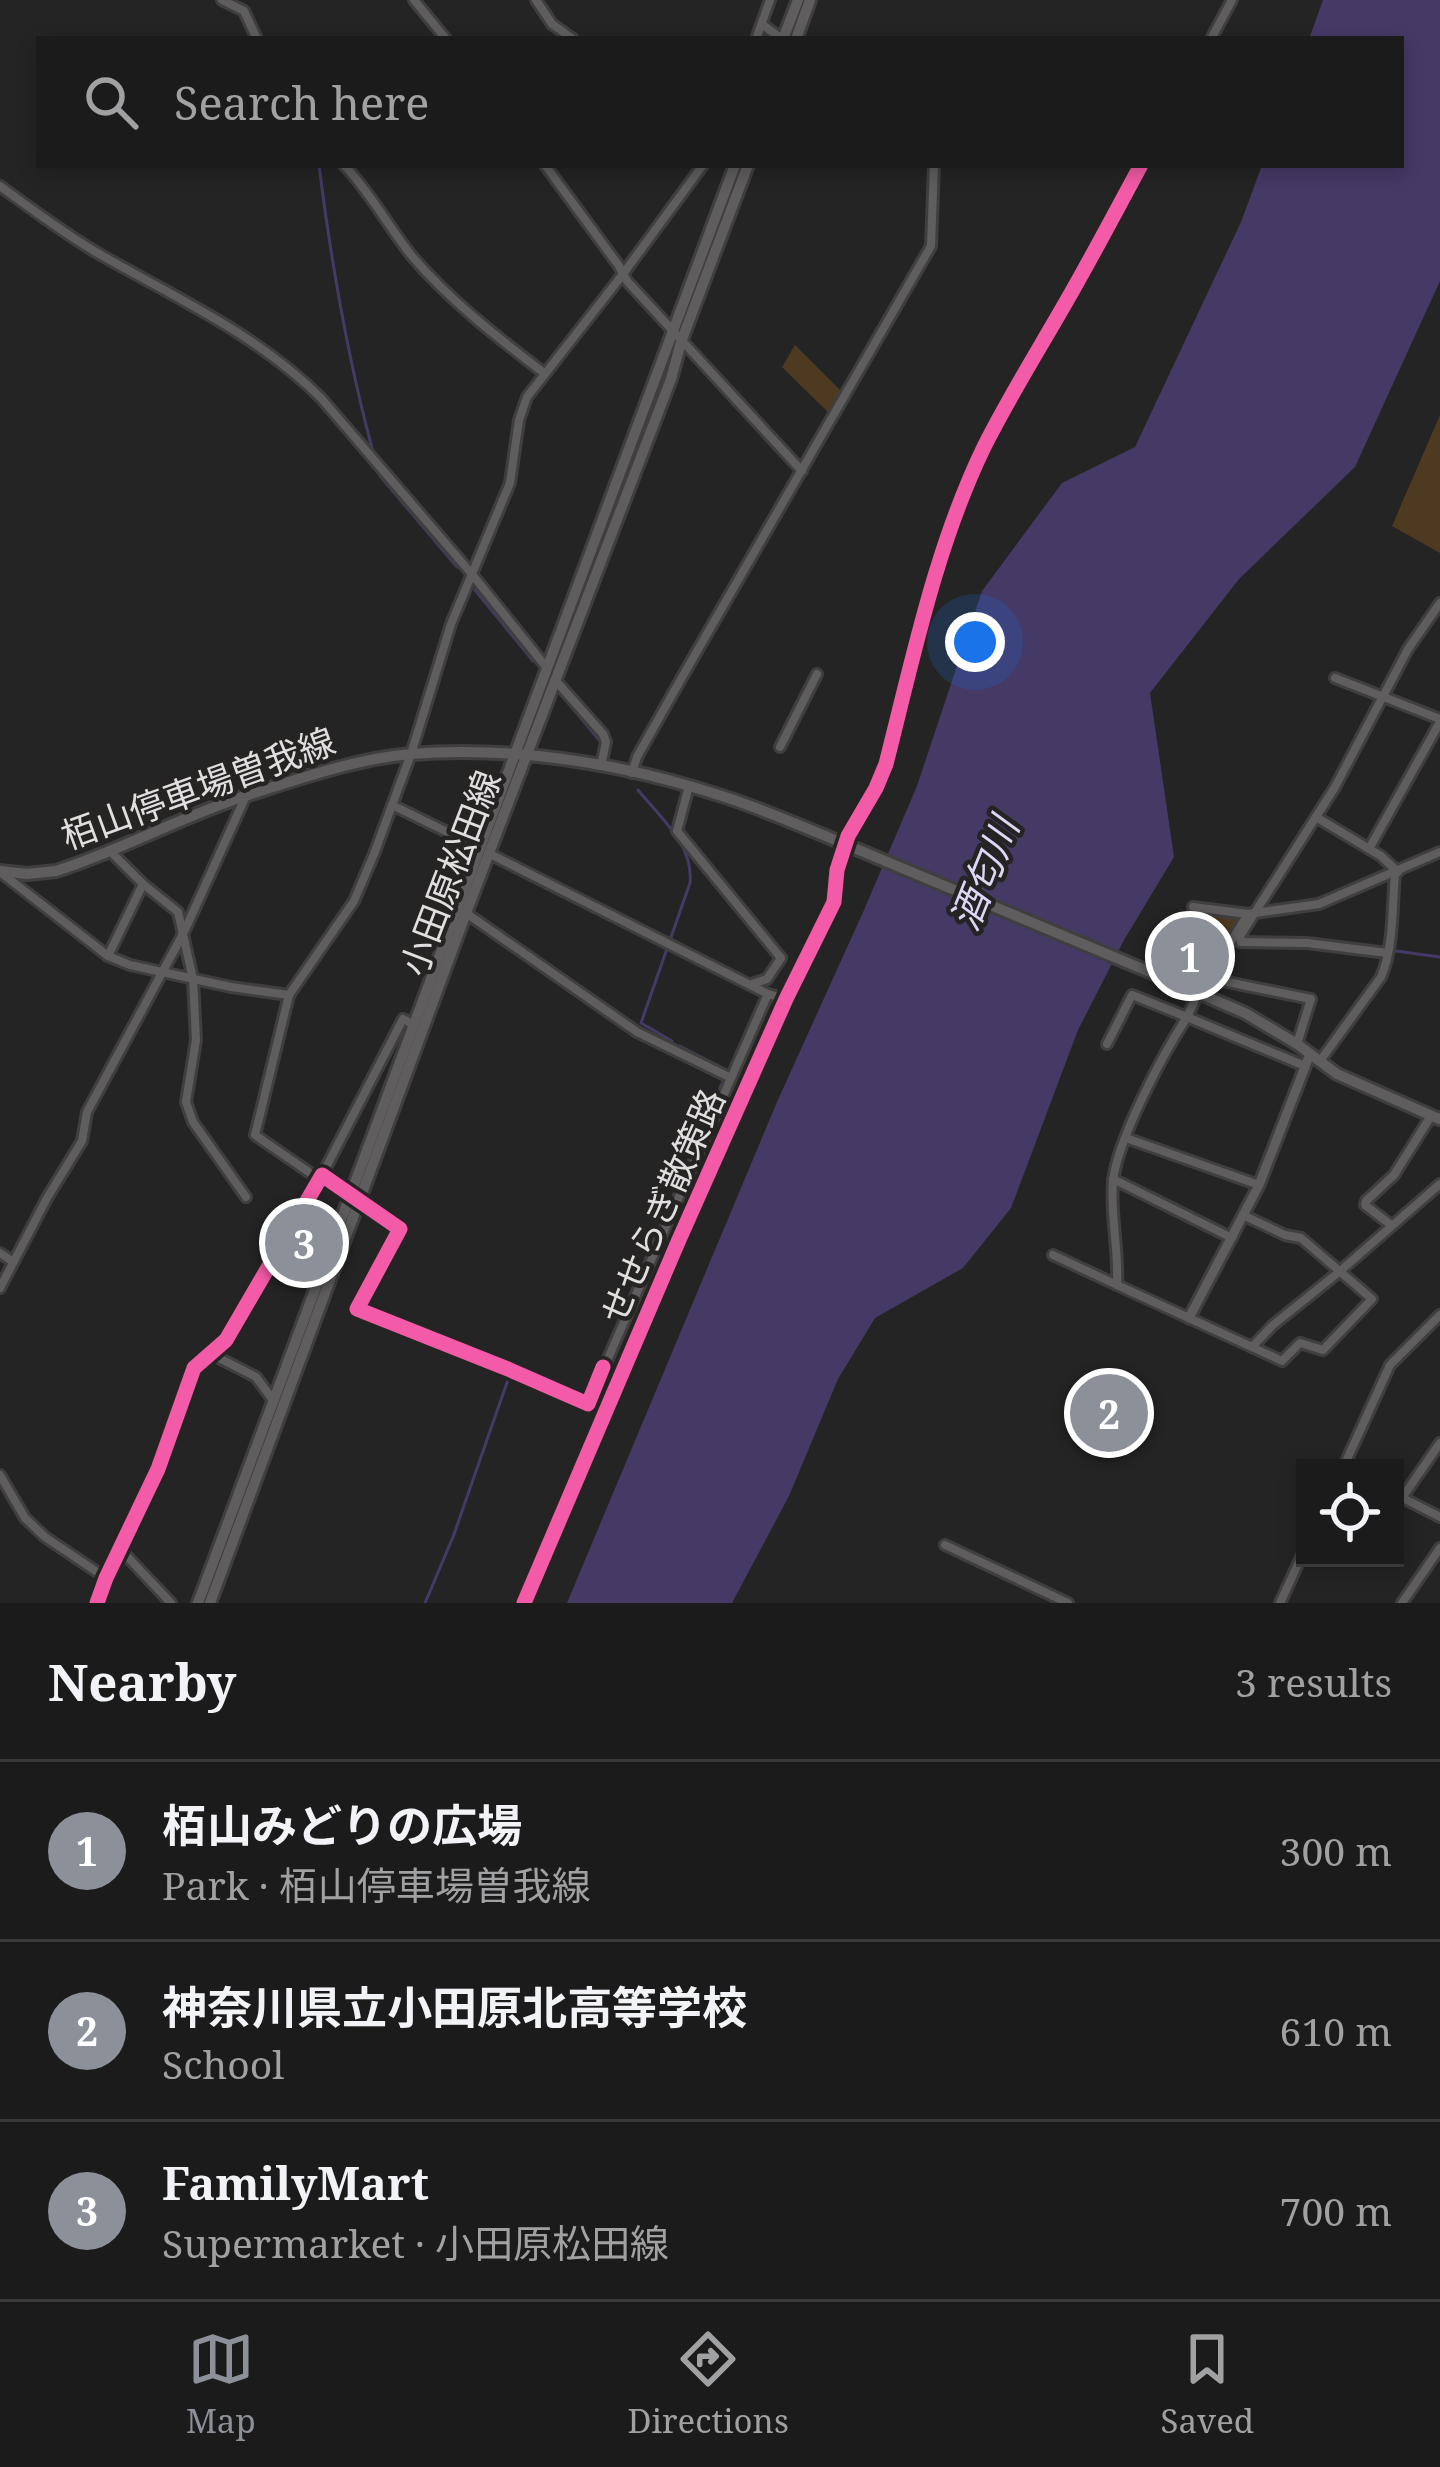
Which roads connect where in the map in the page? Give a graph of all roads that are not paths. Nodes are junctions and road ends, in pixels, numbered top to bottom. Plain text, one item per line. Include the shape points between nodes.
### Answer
1 (222, 0) edge
2 (414, 0) edge
3 (536, 0) edge
4 (770, 0) edge
5 (798, 0) edge
6 (810, 0) edge
7 (1232, 0) edge
8 (763, 25) junction
9 (256, 36) edge
10 (444, 36) edge
11 (570, 36) edge
12 (758, 36) edge
13 (779, 36) edge
14 (784, 36) edge
15 (797, 36) edge
16 (1213, 36) edge
17 (346, 168) edge
18 (547, 168) edge
19 (701, 168) edge
20 (734, 168) edge
21 (747, 168) edge
22 (934, 168) edge
23 (1139, 168) edge
24 (0, 186) edge
25 (622, 274) junction
26 (673, 331) junction
27 (681, 343) junction
28 (544, 373) junction
29 (802, 472) junction
30 (471, 573) junction
31 (1440, 603) edge
32 (547, 668) junction
33 (817, 674) dead end
34 (1335, 678) dead end
35 (555, 680) junction
36 (1383, 698) junction
37 (1440, 720) edge
38 (780, 747) dead end
39 (411, 754) junction
40 (520, 756) junction
41 (604, 766) junction
42 (631, 772) junction
43 (689, 786) junction
44 (246, 796) junction
45 (392, 805) junction
46 (1316, 817) junction
47 (841, 838) junction
48 (1369, 849) junction
49 (109, 850) junction
50 (485, 851) junction
51 (1440, 852) edge
52 (840, 862) dead end
53 (0, 872) edge
54 (1396, 873) junction
55 (143, 884) junction
56 (1193, 907) dead end
57 (466, 913) junction
58 (1252, 913) junction
59 (184, 932) junction
60 (1238, 935) junction
61 (1387, 953) junction
62 (108, 956) junction
63 (162, 972) junction
64 (193, 980) junction
65 (751, 985) junction
66 (768, 994) junction
67 (289, 995) junction
68 (786, 999) junction
69 (1195, 1000) dead end
70 (1187, 1017) junction
71 (413, 1025) junction
72 (1107, 1044) dead end
73 (1297, 1045) junction
74 (1312, 1060) junction
75 (730, 1078) junction
76 (1437, 1118) edge
77 (1126, 1138) junction
78 (321, 1177) junction
79 (1113, 1179) junction
80 (1440, 1184) edge
81 (1259, 1186) junction
82 (246, 1197) dead end
83 (355, 1198) junction
84 (1245, 1216) junction
85 (1391, 1226) junction
86 (1233, 1239) junction
87 (0, 1252) edge
88 (1053, 1255) dead end
89 (14, 1262) junction
90 (1340, 1272) junction
91 (1117, 1285) junction
92 (0, 1288) edge
93 (1440, 1316) edge
94 (1190, 1318) junction
95 (1252, 1347) junction
96 (213, 1350) junction
97 (273, 1400) junction
98 (1440, 1442) edge
99 (1348, 1459) edge
100 (0, 1474) edge
101 (1404, 1488) edge
102 (1404, 1499) edge
103 (1440, 1517) edge
104 (945, 1545) dead end
105 (1440, 1548) edge
106 (121, 1550) junction
107 (1297, 1567) edge
108 (106, 1579) junction
109 (97, 1603) edge
110 (171, 1603) edge
111 (198, 1603) edge
112 (210, 1603) edge
113 (524, 1603) edge
114 (1069, 1603) edge
115 (1280, 1603) edge
116 (1402, 1603) edge

1 - 9 street via 244,11
2 - 10 street
3 - 11 street
4 - 8 street
5 - 14 main road
6 - 15 main road
7 - 16 street
8 - 12 street
8 - 13 street
17 - 28 street via 436,282
18 - 25 street
19 - 25 street
20 - 26 main road, 小田原松田線
21 - 27 main road, 小田原松田線
22 - 29 street via 931,246
23 - 47 street via 984,448 926,610 886,764
24 - 30 street via 295,372
25 - 26 street
25 - 28 street
26 - 27 street
26 - 32 main road, 小田原松田線
27 - 29 street
27 - 35 main road, 小田原松田線
28 - 30 street via 526,397 511,484
29 - 42 street
30 - 32 street
30 - 39 street
31 - 36 street
32 - 40 main road, 小田原松田線
33 - 38 street
34 - 36 street
35 - 40 main road, 小田原松田線
35 - 41 street via 603,734
36 - 37 street
36 - 46 street
37 - 48 street
39 - 40 main road, 栢山停車場曽我線
39 - 44 main road, 栢山停車場曽我線
39 - 45 street
40 - 41 main road, 栢山停車場曽我線
40 - 50 main road, 小田原松田線
41 - 42 main road, 栢山停車場曽我線
42 - 43 main road, 栢山停車場曽我線
43 - 47 main road, 栢山停車場曽我線
43 - 65 street via 677,831 781,958 767,979
44 - 49 main road, 栢山停車場曽我線
44 - 59 street
45 - 50 street
45 - 67 street via 354,901
46 - 48 street
46 - 58 street
47 - 73 main road, 栢山停車場曽我線, bridge via 1245,1012
48 - 54 street
49 - 53 main road, 栢山停車場曽我線 via 56,871
49 - 55 street
50 - 57 main road, 小田原松田線
50 - 65 street
50 - 71 main road, 小田原松田線
51 - 54 street
52 - 68 street, せせらぎ散策路 via 834,902
53 - 62 street
54 - 58 street via 1319,904
54 - 61 street
55 - 59 street via 178,911
55 - 62 street
56 - 58 street
57 - 75 street via 637,1032
57 - 83 main road, 小田原松田線
58 - 60 street
59 - 63 street
59 - 64 street
60 - 61 street via 1241,942
60 - 73 street via 1206,983 1311,999
61 - 74 street via 1381,977
62 - 63 street
63 - 64 street
63 - 89 street via 87,1112 82,1142
64 - 67 street
64 - 82 street via 196,1040 186,1102
65 - 66 street
66 - 68 street
66 - 75 street
67 - 78 street via 255,1135
68 - 113 street, せせらぎ散策路
69 - 70 street
70 - 72 street via 1132,995
70 - 74 street
70 - 77 street
71 - 78 street via 403,1019
71 - 83 main road, 小田原松田線
73 - 74 main road
74 - 76 main road
74 - 81 street
75 - 83 street via 588,1404 357,1309 400,1229
76 - 85 street via 1366,1201
77 - 79 street
77 - 81 street
78 - 83 street
78 - 96 street
79 - 86 street
79 - 91 street
80 - 85 street
81 - 84 street
83 - 97 main road, 小田原松田線
83 - 112 main road, 小田原松田線
84 - 86 street
84 - 90 street via 1301,1238
85 - 90 street
86 - 94 street
87 - 89 street
88 - 91 street
89 - 92 street
90 - 95 street
90 - 95 street via 1372,1299 1323,1350 1300,1343 1282,1361
91 - 94 street
93 - 99 street via 1390,1366
94 - 95 street
96 - 97 street via 256,1377
96 - 106 street via 194,1368
97 - 111 main road, 小田原松田線
98 - 101 street
100 - 108 street via 25,1518
102 - 103 street
104 - 114 street
105 - 116 street
106 - 108 street
106 - 110 street
107 - 115 street
108 - 109 street

